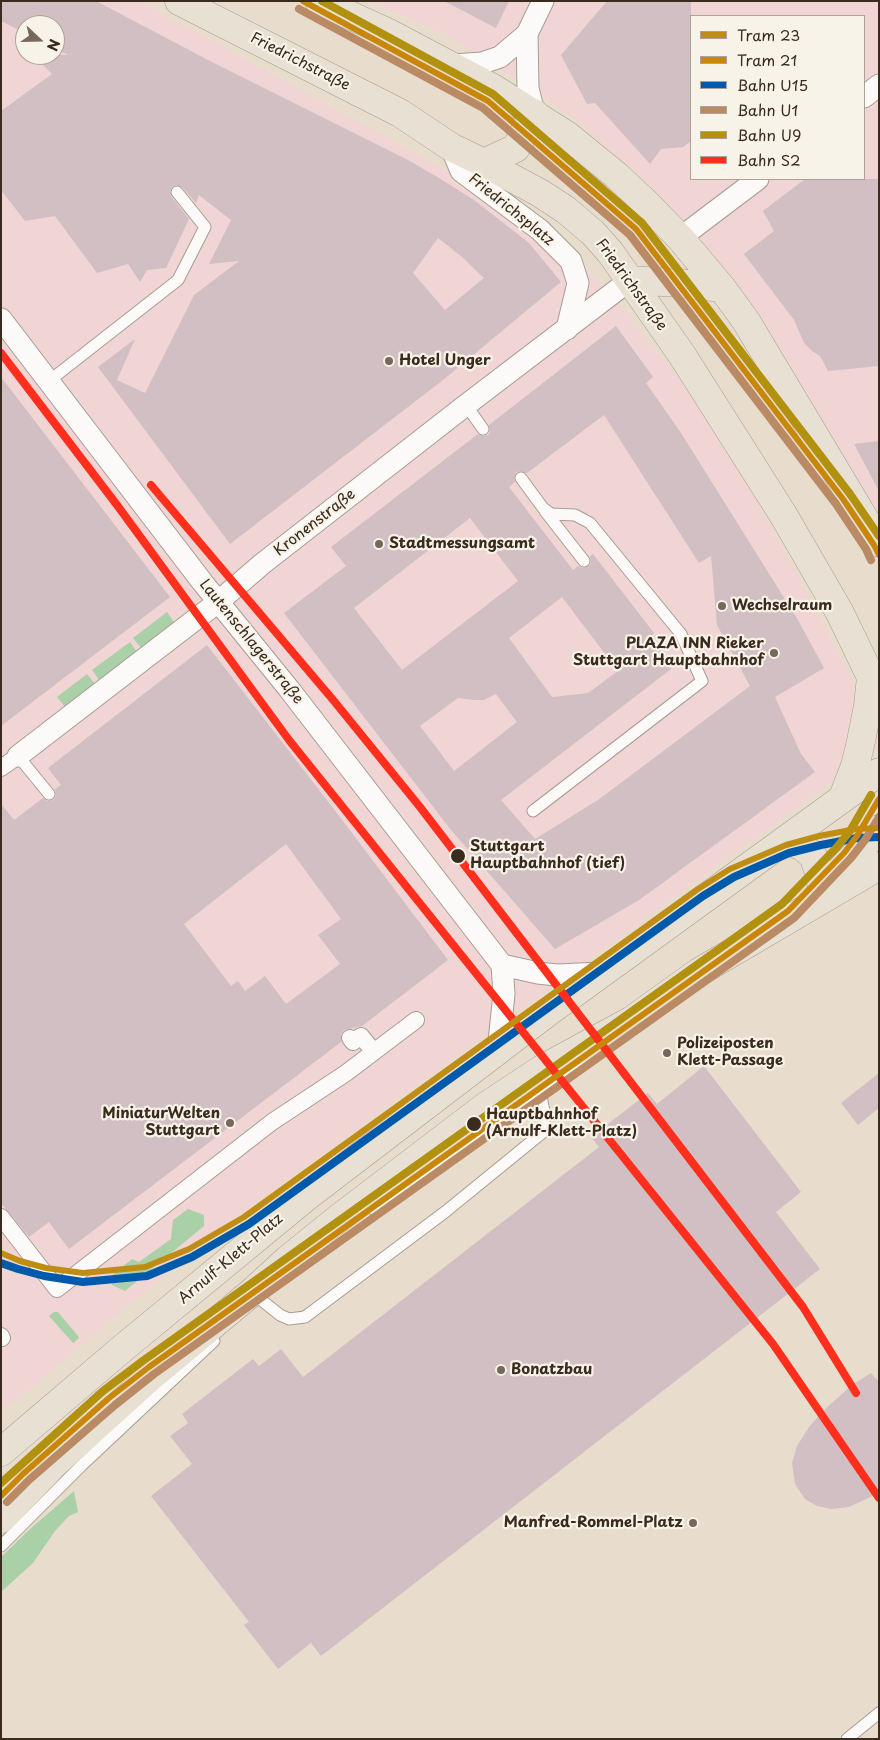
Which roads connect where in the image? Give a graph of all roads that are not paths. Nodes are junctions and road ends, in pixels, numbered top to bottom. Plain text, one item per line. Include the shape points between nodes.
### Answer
1 (179, 1) edge
2 (319, 1) edge
3 (543, 1) edge
4 (527, 34) junction
5 (453, 65) junction
6 (879, 85) edge
7 (865, 96) edge
8 (534, 113) junction
9 (452, 147) junction
10 (484, 163) junction
11 (757, 180) edge
12 (176, 192) dead end
13 (680, 238) junction
14 (630, 280) junction
15 (722, 288) junction
16 (1, 319) edge
17 (567, 328) junction
18 (49, 381) junction
19 (466, 405) junction
20 (483, 428) dead end
21 (521, 478) dead end
22 (543, 508) junction
23 (879, 543) edge
24 (584, 561) dead end
25 (218, 602) junction
26 (875, 686) edge
27 (10, 762) edge
28 (879, 772) edge
29 (49, 794) dead end
30 (843, 797) junction
31 (533, 810) dead end
32 (879, 829) edge
33 (786, 840) junction
34 (879, 866) edge
35 (879, 870) edge
36 (879, 884) edge
37 (817, 900) junction
38 (502, 965) junction
39 (600, 974) junction
40 (416, 1020) dead end
41 (350, 1038) dead end
42 (498, 1050) junction
43 (374, 1052) junction
44 (538, 1082) junction
45 (363, 1216) dead end
46 (1, 1217) edge
47 (273, 1288) dead end
48 (260, 1300) junction
49 (247, 1311) dead end
50 (222, 1334) dead end
51 (8, 1442) edge
52 (1, 1519) edge
53 (1, 1546) edge
54 (879, 1713) edge
55 (847, 1739) edge

1 - 9 main road, Friedrichstraße via 400,112
2 - 5 main road
3 - 4 street
4 - 5 street via 500,57 482,63
4 - 8 street via 528,88
5 - 8 main road
6 - 7 street
8 - 10 main road via 516,148
8 - 13 main road via 616,176
9 - 10 main road, Friedrichstraße
9 - 17 street, Friedrichsplatz via 461,171 540,230 571,260 578,283
10 - 14 main road, Friedrichstraße via 566,210 593,233
11 - 13 street
12 - 18 lane via 205,226 178,280
13 - 15 main road
14 - 15 main road
14 - 17 street, Kronenstraße
14 - 26 main road, Friedrichstraße via 682,355 784,516 840,613
15 - 23 main road via 756,336
16 - 18 street, Lautenschlagerstraße
17 - 19 street, Kronenstraße
18 - 25 street, Lautenschlagerstraße
19 - 20 lane
19 - 25 street, Kronenstraße
21 - 22 lane
22 - 24 lane
22 - 31 lane via 551,514 575,515 590,523 681,634 702,680
25 - 27 street, Kronenstraße
25 - 38 street, Lautenschlagerstraße
26 - 30 main road via 855,766
27 - 29 lane
28 - 30 main road, Arnulf-Klett-Platz
30 - 33 main road, Arnulf-Klett-Platz
32 - 37 main road
33 - 37 main road via 803,847 813,856 818,868
33 - 39 main road, Arnulf-Klett-Platz
34 - 37 main road
35 - 37 lane
36 - 37 main road
37 - 44 main road via 699,972
38 - 39 street via 538,974
38 - 42 street via 504,994
39 - 42 main road, Arnulf-Klett-Platz
40 - 43 street
41 - 43 street via 353,1042 362,1036
42 - 51 main road, Arnulf-Klett-Platz via 305,1198
43 - 46 street via 350,1080 272,1122 57,1289
44 - 45 lane via 468,1140
44 - 48 lane via 545,1116 542,1133 444,1212 305,1317 289,1320
44 - 52 main road via 486,1106 287,1260 56,1462
47 - 48 lane
48 - 49 lane
50 - 53 lane
54 - 55 lane

